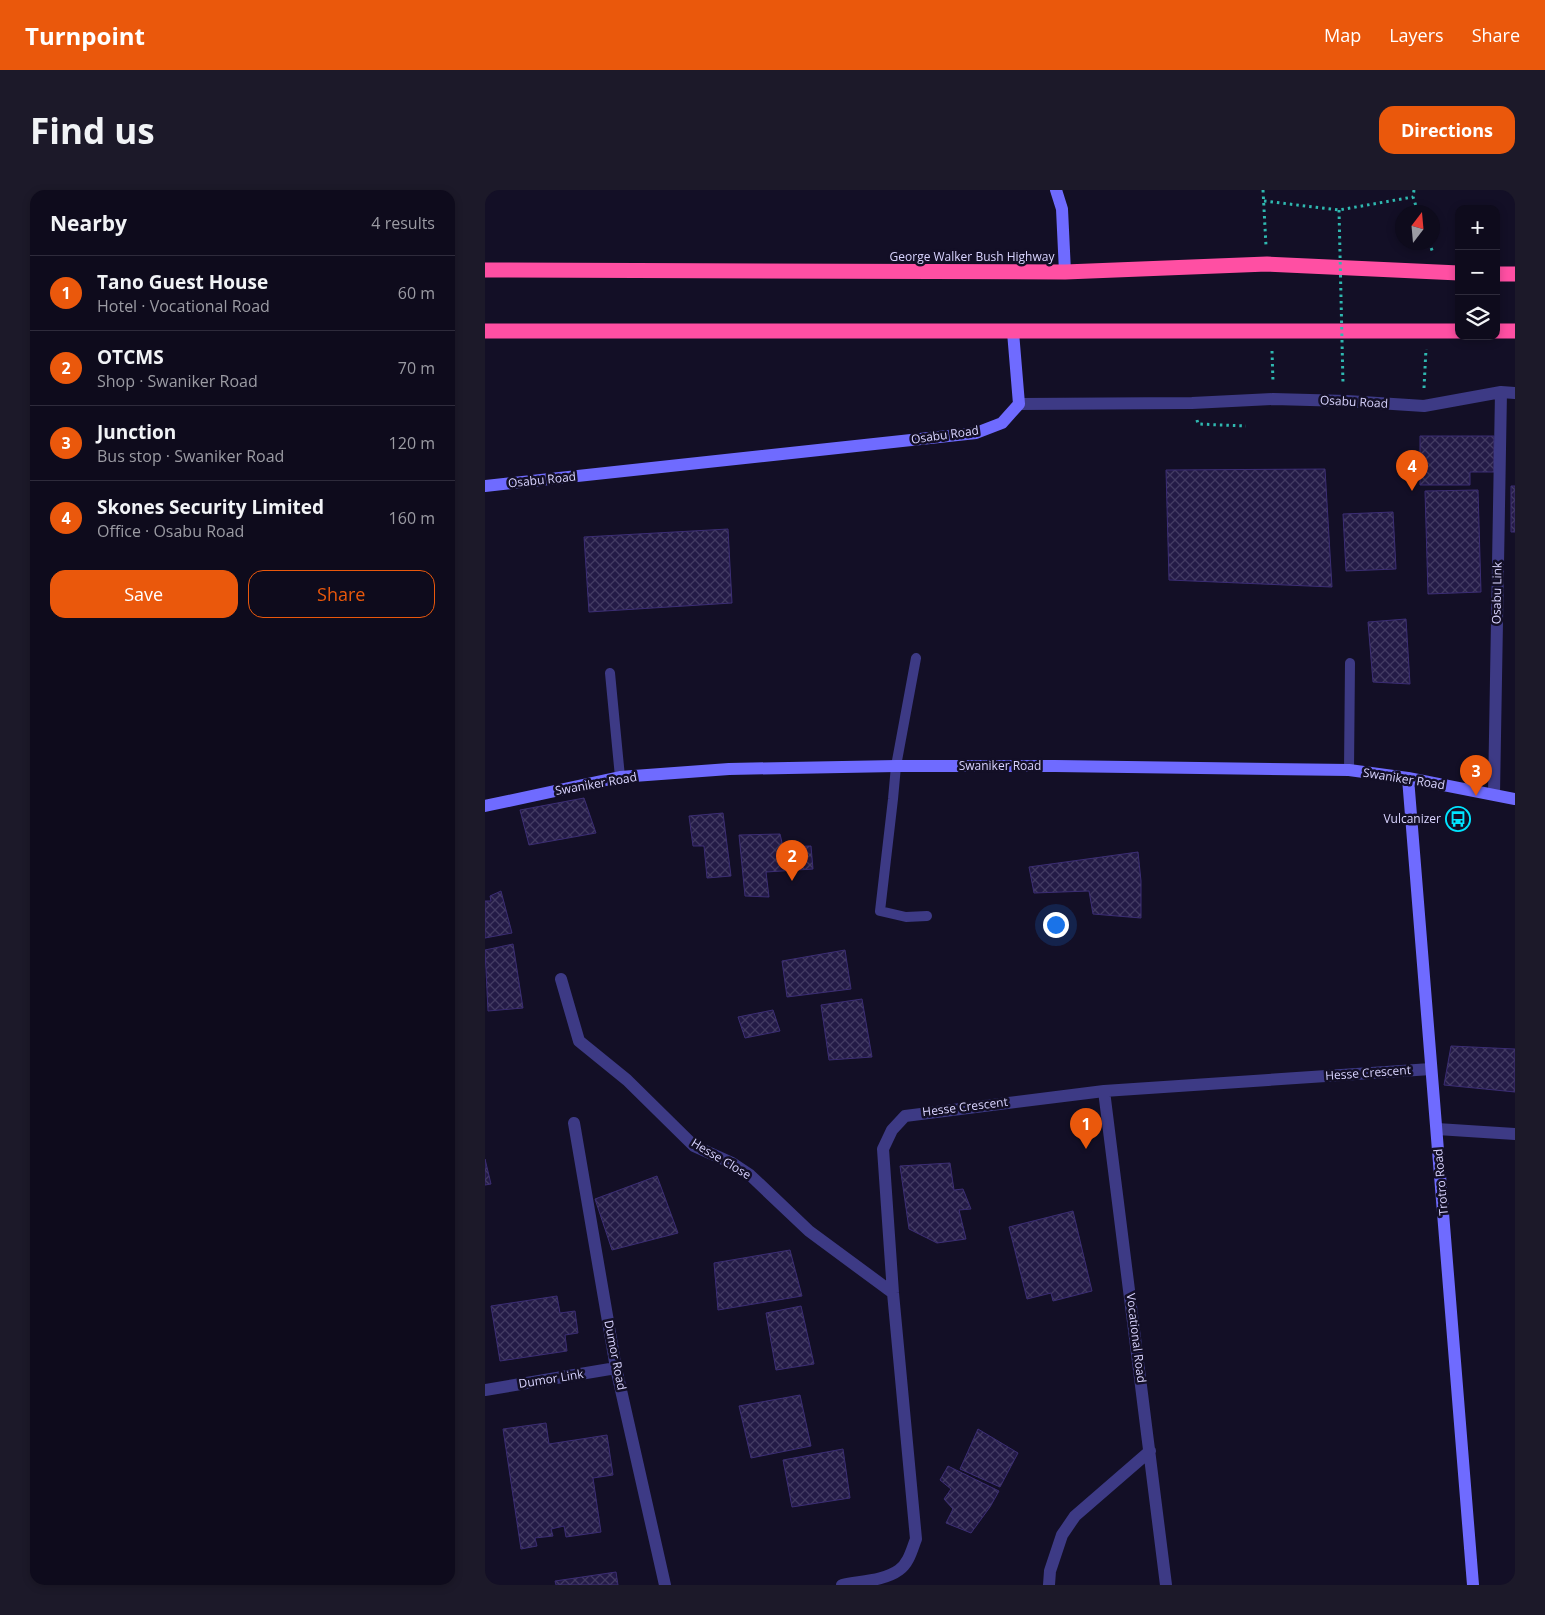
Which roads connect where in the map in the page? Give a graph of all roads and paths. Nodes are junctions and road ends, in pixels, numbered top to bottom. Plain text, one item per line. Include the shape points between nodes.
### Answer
1 (1056, 190) edge
2 (1263, 190) edge
3 (1414, 190) edge
4 (1413, 197) junction
5 (1263, 201) junction
6 (1416, 205) edge
7 (1339, 210) junction
8 (1267, 264) junction
9 (485, 270) edge
10 (1065, 272) junction
11 (1455, 273) edge
12 (1500, 274) edge
13 (1515, 274) edge
14 (1272, 330) junction
15 (485, 331) edge
16 (1427, 331) junction
17 (1455, 331) edge
18 (1500, 331) edge
19 (1515, 331) edge
20 (1013, 332) junction
21 (1343, 384) dead end
22 (1501, 392) junction
23 (1515, 393) edge
24 (1273, 399) junction
25 (1019, 404) junction
26 (1424, 406) junction
27 (485, 486) edge
28 (916, 658) dead end
29 (1350, 663) dead end
30 (610, 672) dead end
31 (896, 766) junction
32 (1349, 770) junction
33 (620, 777) junction
34 (1408, 778) junction
35 (1494, 794) junction
36 (1515, 799) edge
37 (485, 806) edge
38 (927, 916) dead end
39 (561, 979) dead end
40 (1431, 1069) junction
41 (1104, 1092) junction
42 (574, 1123) dead end
43 (1437, 1129) junction
44 (1515, 1134) edge
45 (893, 1294) junction
46 (616, 1368) junction
47 (485, 1390) edge
48 (1150, 1451) junction
49 (665, 1585) edge
50 (842, 1585) edge
51 (1049, 1585) edge
52 (1167, 1585) edge
53 (1473, 1585) edge

1 - 10 street via 1061,208
2 - 5 path
3 - 4 path
4 - 6 path
4 - 7 path
5 - 7 path
5 - 8 path
7 - 21 path, bridge
8 - 10 highway, George Walker Bush Highway
8 - 11 highway, George Walker Bush Highway
9 - 10 highway, George Walker Bush Highway
12 - 13 highway
14 - 16 highway
14 - 20 highway
14 - 24 path
15 - 20 highway
16 - 17 highway
16 - 26 path
18 - 19 highway
20 - 25 street
22 - 23 street, Osabu Road
22 - 26 street, Osabu Road
22 - 35 street, Osabu Link
24 - 25 street, Osabu Road
24 - 26 street, Osabu Road
25 - 27 street, Osabu Road via 1002,423 976,433
28 - 31 lane
29 - 32 lane
30 - 33 lane
31 - 32 street, Swaniker Road
31 - 33 street, Swaniker Road via 729,770
31 - 38 lane via 880,911 906,917
32 - 34 street, Swaniker Road
33 - 37 street, Swaniker Road
34 - 35 street, Swaniker Road
34 - 40 street, Trotro Road
35 - 36 street, Swaniker Road
39 - 45 street, Hesse Close via 579,1041 627,1080 694,1146 751,1175 809,1231
40 - 41 street, Hesse Crescent
40 - 43 street, Trotro Road
41 - 45 street, Hesse Crescent via 916,1113 900,1120 891,1130 883,1150
41 - 48 street, Vocational Road
42 - 46 street, Dumor Road
43 - 44 street
43 - 53 street, Trotro Road
45 - 50 street, Hesse Crescent via 916,1539 900,1569 885,1577
46 - 47 street, Dumor Link
46 - 49 street, Dumor Road
48 - 51 street via 1075,1516 1062,1535 1050,1571
48 - 52 street, Vocational Road

